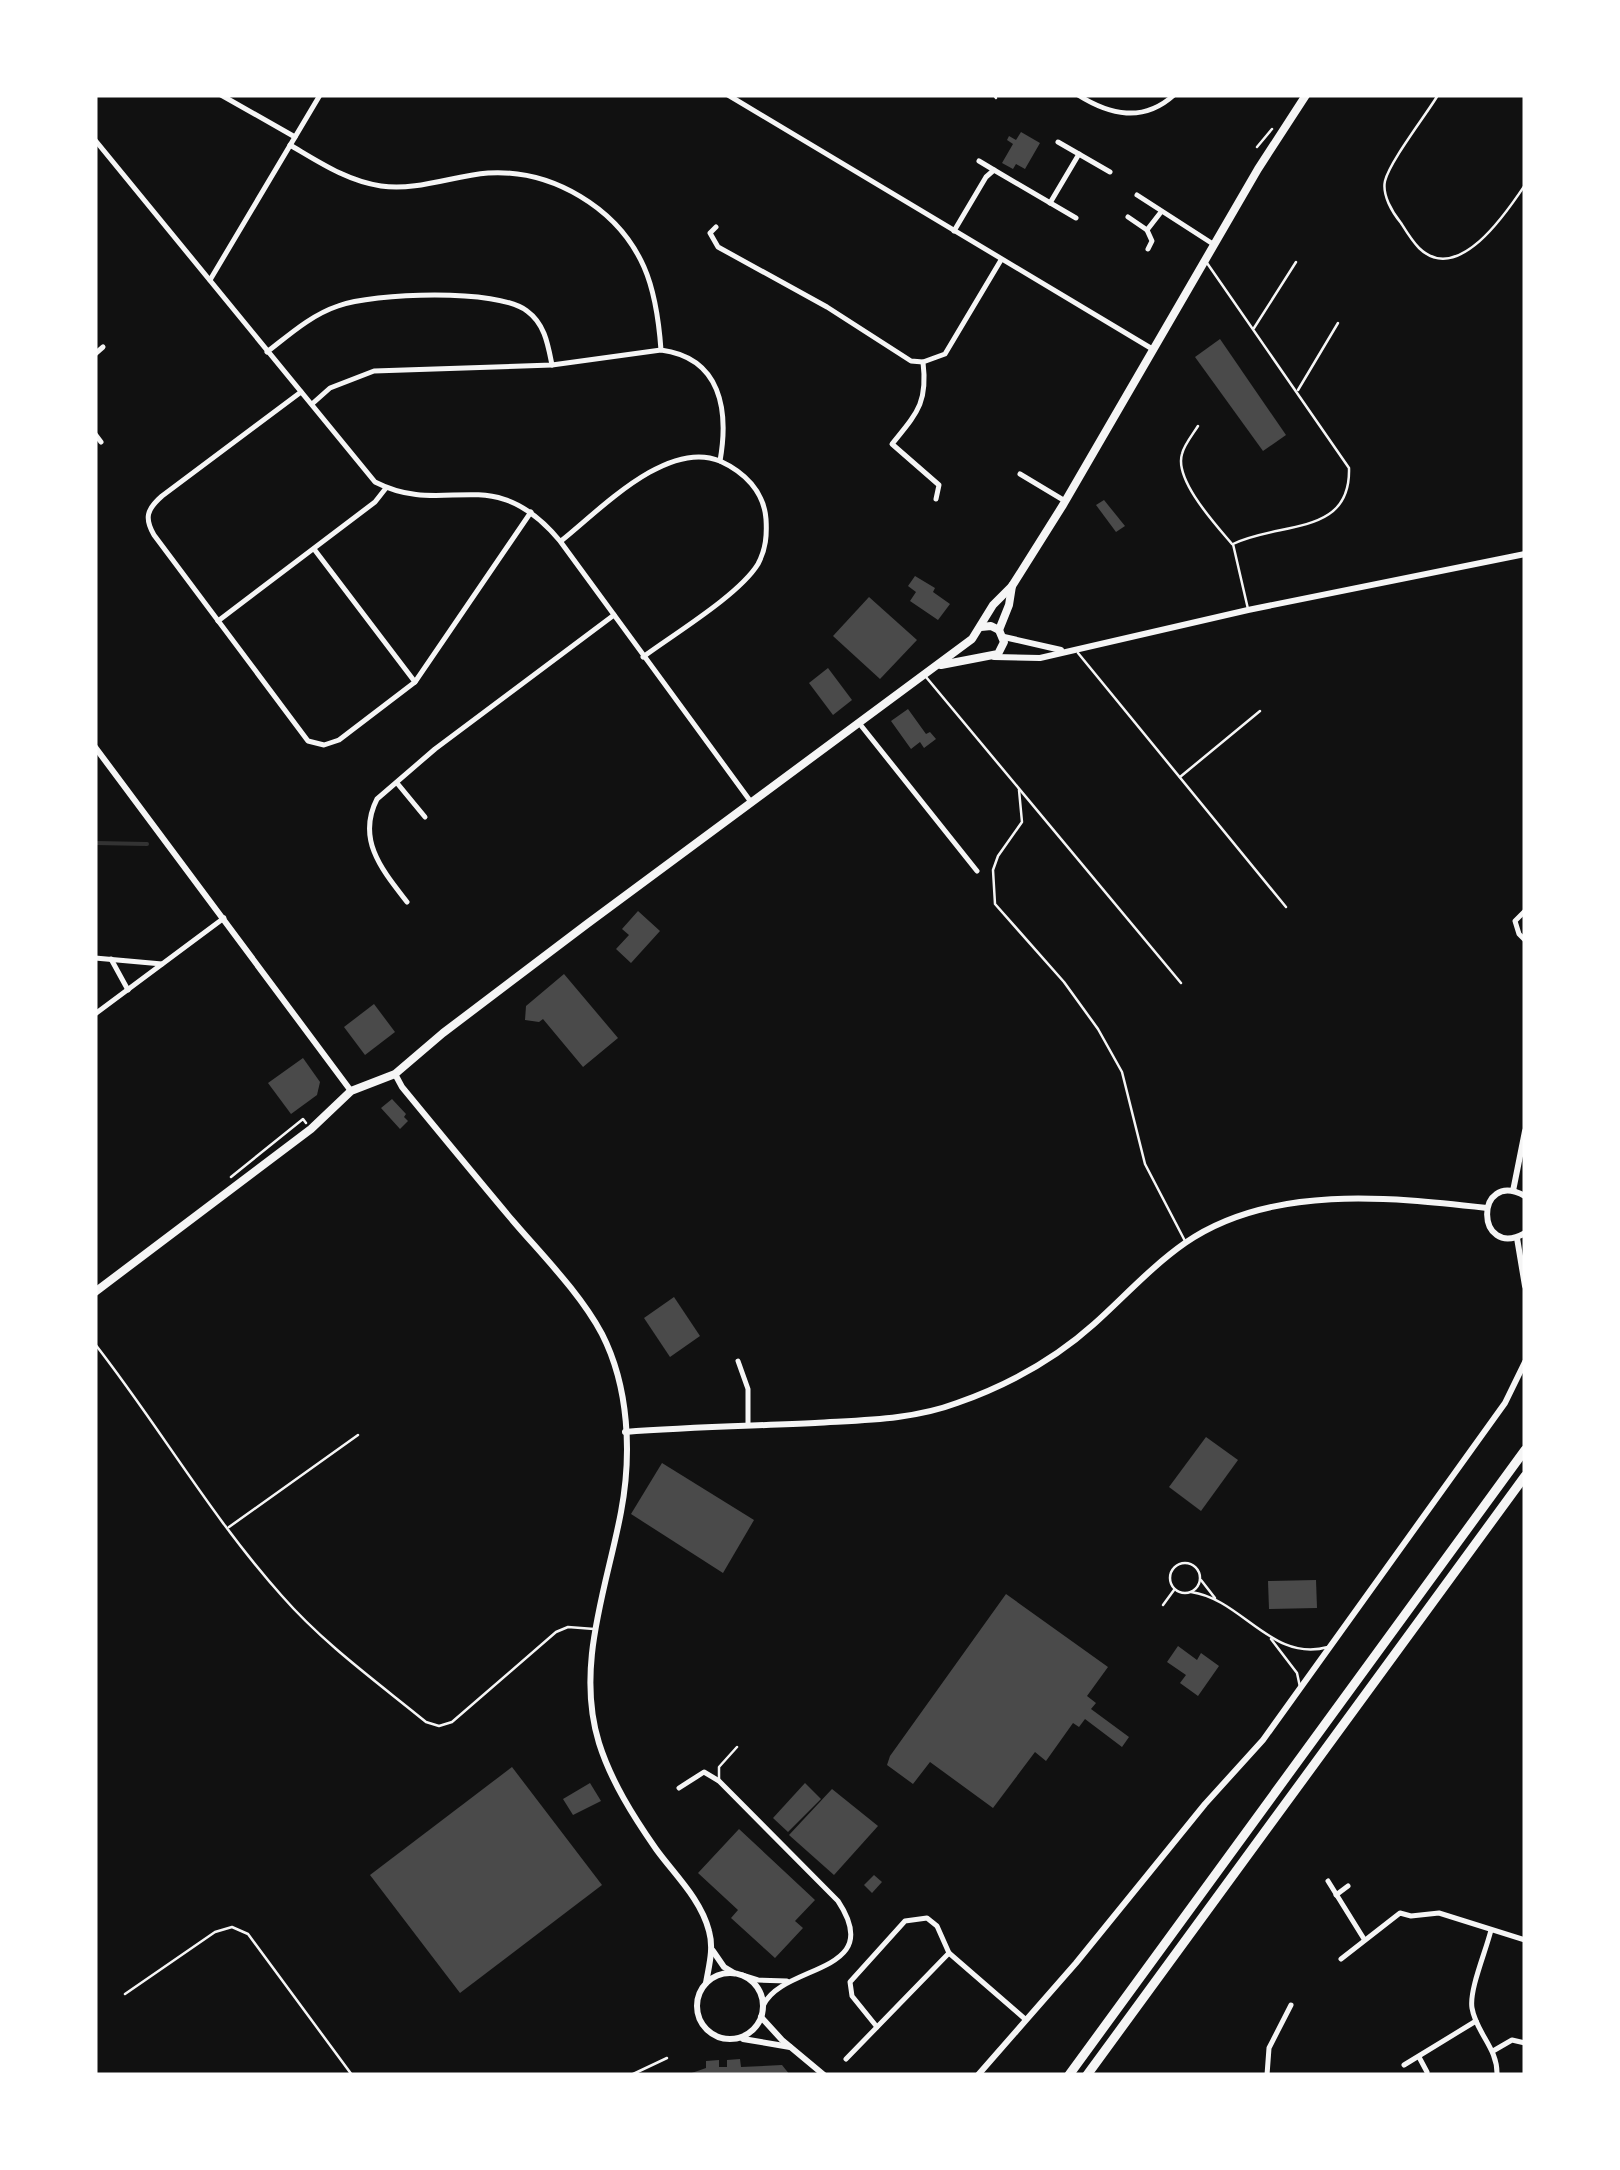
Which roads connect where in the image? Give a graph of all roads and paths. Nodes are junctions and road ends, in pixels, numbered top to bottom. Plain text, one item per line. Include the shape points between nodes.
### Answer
1 (221, 95) edge
2 (320, 95) edge
3 (728, 95) edge
4 (1078, 95) edge
5 (1174, 95) edge
6 (1306, 95) edge
7 (1438, 95) edge
8 (295, 137) junction
9 (95, 140) edge
10 (1058, 142) dead end
11 (290, 145) junction
12 (1079, 154) junction
13 (979, 161) dead end
14 (994, 170) junction
15 (1110, 172) dead end
16 (1525, 185) edge
17 (1137, 195) dead end
18 (1050, 203) junction
19 (1161, 212) junction
20 (1128, 217) dead end
21 (1076, 218) dead end
22 (716, 227) dead end
23 (1147, 230) junction
24 (954, 231) junction
25 (1216, 246) junction
26 (1148, 249) dead end
27 (1001, 260) junction
28 (1207, 262) junction
29 (1296, 262) dead end
30 (210, 280) junction
31 (1338, 323) dead end
32 (1254, 329) junction
33 (103, 347) dead end
34 (660, 350) junction
35 (1154, 350) junction
36 (267, 352) junction
37 (95, 354) edge
38 (923, 362) junction
39 (552, 366) junction
40 (301, 392) junction
41 (1296, 392) junction
42 (312, 404) junction
43 (1198, 426) dead end
44 (95, 434) edge
45 (101, 442) dead end
46 (720, 460) junction
47 (1020, 474) dead end
48 (386, 488) junction
49 (936, 499) dead end
50 (1065, 501) junction
51 (531, 512) junction
52 (560, 541) junction
53 (1233, 544) junction
54 (314, 549) junction
55 (1525, 554) edge
56 (1012, 586) junction
57 (1248, 610) junction
58 (614, 615) junction
59 (218, 621) junction
60 (980, 627) junction
61 (1002, 634) junction
62 (972, 640) junction
63 (1075, 649) junction
64 (1064, 650) junction
65 (643, 657) junction
66 (989, 657) junction
67 (936, 666) junction
68 (924, 675) junction
69 (414, 682) junction
70 (1260, 712) dead end
71 (859, 723) junction
72 (95, 747) edge
73 (1178, 778) junction
74 (397, 783) junction
75 (1019, 790) junction
76 (751, 802) junction
77 (425, 817) dead end
78 (977, 871) dead end
79 (407, 902) dead end
80 (1286, 907) dead end
81 (1525, 910) edge
82 (224, 918) junction
83 (1525, 940) edge
84 (95, 958) edge
85 (110, 959) junction
86 (163, 964) junction
87 (1181, 983) dead end
88 (128, 990) junction
89 (95, 1014) edge
90 (395, 1074) junction
91 (351, 1091) junction
92 (1525, 1130) edge
93 (1514, 1191) junction
94 (1525, 1196) edge
95 (1487, 1208) junction
96 (1525, 1233) edge
97 (1516, 1238) junction
98 (1186, 1242) junction
99 (1525, 1286) edge
100 (95, 1292) edge
101 (95, 1344) edge
102 (738, 1361) dead end
103 (1525, 1362) edge
104 (748, 1426) junction
105 (626, 1432) junction
106 (358, 1435) dead end
107 (1525, 1450) edge
108 (1525, 1476) edge
109 (228, 1528) junction
110 (1200, 1579) junction
111 (1175, 1589) junction
112 (1192, 1592) junction
113 (1214, 1598) junction
114 (1163, 1604) dead end
115 (595, 1629) junction
116 (1270, 1638) junction
117 (1330, 1646) junction
118 (1300, 1688) junction
119 (737, 1747) dead end
120 (719, 1781) junction
121 (679, 1788) dead end
122 (1328, 1882) dead end
123 (1348, 1886) dead end
124 (1336, 1895) junction
125 (1491, 1930) junction
126 (1364, 1939) junction
127 (1525, 1940) edge
128 (712, 1950) junction
129 (949, 1953) junction
130 (1341, 1958) dead end
131 (738, 1974) junction
132 (790, 1981) junction
133 (706, 1983) junction
134 (125, 1994) dead end
135 (763, 2006) junction
136 (1291, 2006) dead end
137 (761, 2017) junction
138 (1026, 2019) junction
139 (1476, 2021) junction
140 (877, 2026) junction
141 (739, 2038) junction
142 (1525, 2043) edge
143 (791, 2047) junction
144 (1493, 2051) junction
145 (1418, 2056) junction
146 (667, 2058) dead end
147 (846, 2059) dead end
148 (1404, 2065) dead end
149 (1428, 2072) dead end
150 (352, 2075) edge
151 (631, 2075) edge
152 (824, 2075) edge
153 (978, 2075) edge
154 (1070, 2075) edge
155 (1087, 2075) edge
156 (1268, 2075) edge
157 (1497, 2075) edge

1 - 8 street
2 - 8 street
3 - 24 street
4 - 5 street via 1125,114 1152,110
6 - 25 main road
7 - 16 lane via 1386,178 1395,216 1420,250 1448,258 1470,248 1496,226
8 - 11 street
9 - 30 street
10 - 12 street
11 - 30 street
11 - 34 street via 344,175 382,186 502,173 584,198 614,222 644,268
12 - 15 street
12 - 18 street
13 - 14 street
14 - 18 street
14 - 24 street
17 - 19 street
18 - 21 street
19 - 23 street
19 - 25 street
20 - 23 street
22 - 38 street via 710,233 718,247 910,361
23 - 26 street
24 - 27 street
25 - 28 main road
27 - 35 street
27 - 38 street via 945,354
28 - 32 lane
28 - 35 main road
29 - 32 lane
30 - 36 street
31 - 41 lane
32 - 41 lane
33 - 37 street
34 - 39 street
34 - 46 street via 692,361 711,378 725,423
35 - 50 main road
36 - 39 street via 342,304 423,295 496,299 525,309 542,328
36 - 40 street
38 - 49 street via 920,408 892,444 939,485
39 - 42 street via 374,371 344,380
40 - 42 street
40 - 59 street via 147,513 154,535
41 - 53 lane via 1348,468 1344,501 1324,518
42 - 48 street
43 - 53 lane via 1181,468
44 - 45 street
46 - 52 street via 667,462
46 - 65 street via 761,497 764,552 734,590
47 - 50 street
48 - 51 street via 493,495
48 - 54 street
50 - 56 main road
51 - 52 street
51 - 69 street
52 - 58 street
53 - 57 lane
54 - 59 street
54 - 69 street
55 - 57 street
56 - 60 main road
56 - 61 main road
57 - 63 street
58 - 65 street
58 - 74 street
59 - 69 street via 313,744 339,740
60 - 61 main road
60 - 62 main road
61 - 64 street
61 - 66 main road via 1002,651
62 - 66 main road via 976,653
62 - 67 main road
63 - 64 street
63 - 73 lane
64 - 66 street via 1040,658
65 - 76 street
66 - 67 main road
67 - 68 main road
68 - 71 main road
68 - 75 lane
70 - 73 lane
71 - 76 main road
71 - 78 street
72 - 82 street
73 - 80 lane
74 - 77 street
74 - 79 street via 372,808 370,843 378,866
75 - 87 lane
75 - 98 lane via 1022,822 993,870 995,904 1064,982 1122,1072 1144,1164
76 - 90 main road
81 - 83 street via 1516,921
82 - 86 street
82 - 91 street
84 - 85 street
85 - 86 street
85 - 88 street
86 - 88 street
88 - 89 street
90 - 91 main road
90 - 105 street via 592,1318 610,1354
91 - 100 main road via 311,1129
92 - 93 street
93 - 94 street
93 - 95 street via 1494,1196
95 - 97 street via 1491,1230
95 - 98 street via 1288,1202 1218,1224
96 - 97 street
97 - 99 street
98 - 104 street via 1073,1342 978,1395 896,1417
101 - 109 lane
102 - 104 street via 748,1389
103 - 117 street via 1505,1403
104 - 105 street
105 - 115 street via 622,1510
106 - 109 lane
107 - 154 highway
108 - 155 highway
109 - 115 lane via 316,1632 426,1722 440,1726 556,1632
110 - 111 lane via 1193,1565 1182,1563 1170,1574
110 - 112 lane
110 - 113 lane
111 - 112 lane
111 - 114 lane
112 - 113 lane
113 - 116 lane
115 - 128 street via 591,1694 599,1743 626,1802 703,1912
116 - 117 lane via 1298,1650
116 - 118 lane via 1297,1673
117 - 118 street
118 - 138 street via 1264,1740
119 - 120 lane via 720,1767
120 - 121 street via 704,1772
120 - 132 street via 848,1916 850,1939 842,1954
122 - 124 street
123 - 124 street
124 - 126 street
125 - 126 street via 1439,1913 1400,1913
125 - 127 street
125 - 139 street via 1472,1992
126 - 130 street
128 - 131 street
128 - 133 street
129 - 138 street
129 - 140 street
129 - 140 street via 927,1918 905,1921 850,1982 852,1996
131 - 132 street
131 - 133 street
131 - 135 street via 759,1990
132 - 135 street
133 - 141 street via 697,2000 700,2022 720,2038
134 - 150 lane via 215,1932 241,1930 266,1954
135 - 137 street
136 - 156 street via 1269,2048
137 - 141 street
137 - 143 street
138 - 153 street
139 - 144 street
139 - 145 street
140 - 147 street
141 - 143 street
142 - 144 street via 1512,2040
143 - 152 street
144 - 157 street
145 - 148 street
145 - 149 street
146 - 151 lane

